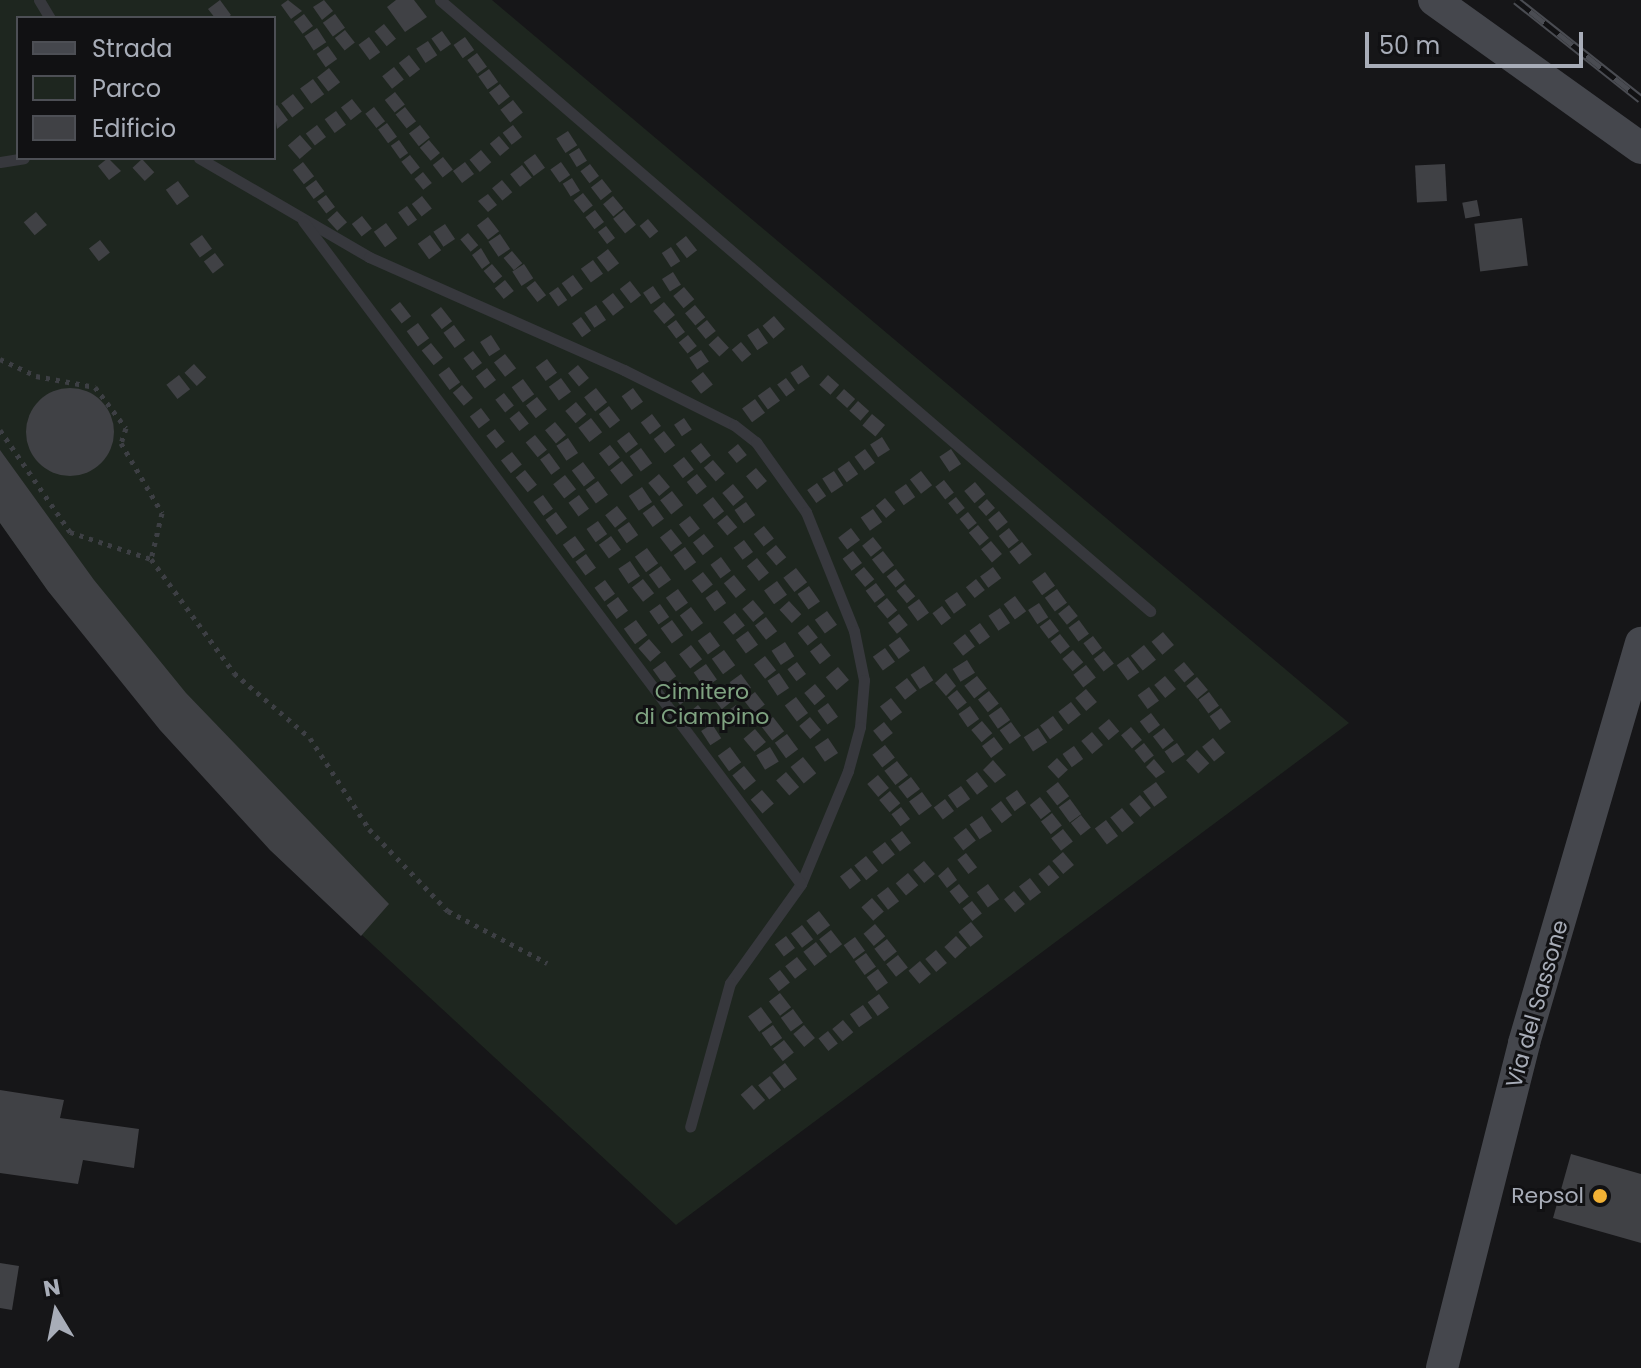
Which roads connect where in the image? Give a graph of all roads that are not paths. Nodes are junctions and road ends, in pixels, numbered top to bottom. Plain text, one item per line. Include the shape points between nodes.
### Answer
1 (440, 0) edge
2 (1434, 0) edge
3 (1641, 148) edge
4 (202, 160) edge
5 (300, 217) junction
6 (1150, 611) dead end
7 (1641, 643) edge
8 (801, 884) junction
9 (690, 1127) dead end
10 (1442, 1368) edge

1 - 6 lane
2 - 3 main road
4 - 5 lane
5 - 8 lane
5 - 8 lane via 369,257 710,411 756,442 806,512 838,584 864,680 855,749
7 - 10 main road, Via del Sassone via 1524,1043
8 - 9 lane via 730,983

